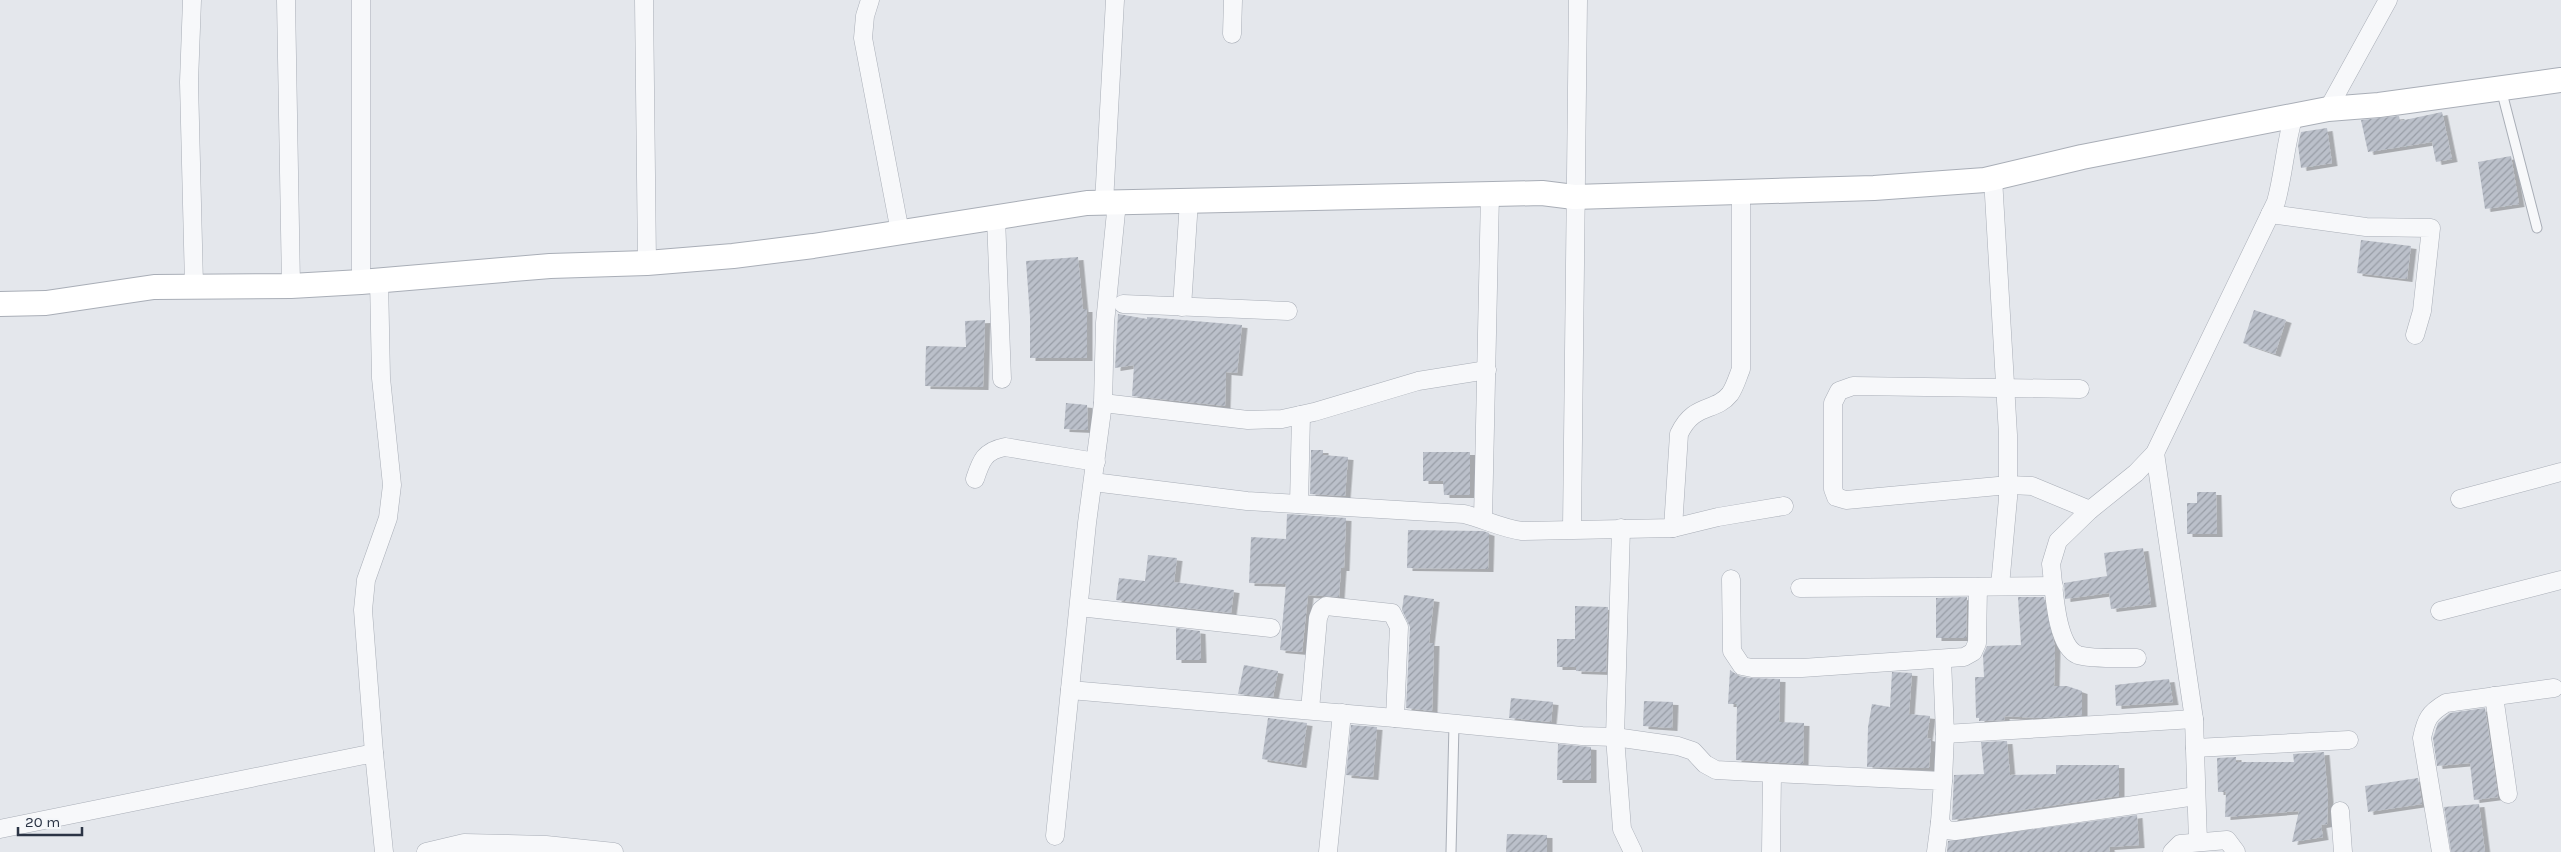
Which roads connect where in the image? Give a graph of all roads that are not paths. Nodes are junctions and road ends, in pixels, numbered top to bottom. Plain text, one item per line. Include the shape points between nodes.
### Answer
1 (192, 0) edge
2 (286, 0) edge
3 (361, 0) edge
4 (644, 0) edge
5 (870, 0) edge
6 (1115, 0) edge
7 (1233, 0) edge
8 (1578, 0) edge
9 (2388, 0) edge
10 (1232, 34) dead end
11 (2561, 80) edge
12 (2501, 89) junction
13 (2328, 109) junction
14 (2294, 115) junction
15 (1993, 178) junction
16 (1741, 192) junction
17 (1490, 194) junction
18 (1574, 198) junction
19 (1189, 201) junction
20 (1110, 203) junction
21 (2270, 214) junction
22 (996, 217) junction
23 (2537, 228) dead end
24 (900, 232) junction
25 (646, 263) junction
26 (370, 281) junction
27 (194, 285) junction
28 (291, 286) junction
29 (0, 304) edge
30 (1123, 304) dead end
31 (1182, 308) junction
32 (1288, 311) dead end
33 (2415, 334) dead end
34 (1486, 370) junction
35 (1002, 379) dead end
36 (2006, 388) junction
37 (2080, 390) dead end
38 (1103, 404) junction
39 (1301, 415) junction
40 (2155, 453) junction
41 (1096, 462) junction
42 (2561, 472) edge
43 (975, 480) dead end
44 (1094, 482) junction
45 (2009, 485) junction
46 (2460, 499) dead end
47 (1299, 504) junction
48 (1784, 506) dead end
49 (2090, 510) junction
50 (1484, 519) junction
51 (1572, 528) junction
52 (1621, 528) junction
53 (1673, 528) junction
54 (1730, 579) dead end
55 (2561, 580) edge
56 (1978, 586) junction
57 (2000, 586) junction
58 (2054, 586) junction
59 (1800, 588) dead end
60 (1078, 607) junction
61 (2440, 611) dead end
62 (1271, 628) dead end
63 (2137, 658) dead end
64 (1942, 659) junction
65 (2554, 688) dead end
66 (1070, 690) junction
67 (2494, 696) junction
68 (1310, 710) junction
69 (1342, 713) junction
70 (1395, 718) junction
71 (2194, 719) junction
72 (1454, 724) junction
73 (1945, 734) junction
74 (1615, 737) junction
75 (2349, 740) dead end
76 (2196, 748) junction
77 (374, 753) junction
78 (1772, 773) junction
79 (1943, 781) junction
80 (2508, 794) dead end
81 (2196, 796) junction
82 (2340, 811) dead end
83 (1940, 822) junction
84 (0, 829) edge
85 (1055, 836) dead end
86 (2198, 842) junction
87 (384, 852) edge
88 (426, 852) edge
89 (614, 852) edge
90 (1328, 852) edge
91 (1451, 852) edge
92 (1633, 852) edge
93 (1772, 852) edge
94 (1936, 852) edge
95 (2172, 852) edge
96 (2236, 852) edge
97 (2344, 852) edge
98 (2441, 852) edge

1 - 27 street via 189,82
2 - 28 street
3 - 26 street
4 - 25 street
5 - 24 street via 863,38
6 - 20 street
7 - 10 street
8 - 18 street
9 - 13 street
11 - 12 street
12 - 13 street
12 - 23 lane
13 - 14 street
14 - 15 street
14 - 21 street via 2286,141 2284,173
15 - 16 street via 1874,188
15 - 36 street
16 - 18 street
16 - 53 street via 1741,368 1730,394 1686,420 1680,434
17 - 18 street via 1542,193
17 - 19 street
17 - 34 street
18 - 51 street
19 - 20 street
19 - 31 street
20 - 22 street via 1087,203
20 - 38 street
21 - 33 street via 2366,227 2431,228 2422,311
21 - 40 street
22 - 24 street
22 - 35 street
24 - 25 street via 813,246
25 - 26 street via 550,266
26 - 28 street
26 - 77 street via 392,485 388,518 366,580 363,610
27 - 28 street
27 - 29 street via 154,287 46,303
30 - 31 street
31 - 32 street
34 - 39 street via 1418,381
34 - 50 street
36 - 37 street
36 - 45 street
36 - 45 street via 1854,386 1839,391 1833,403 1832,476 1836,497 1846,500
38 - 39 street via 1248,420
38 - 41 street
39 - 47 street
40 - 49 street via 2136,473
40 - 71 street
41 - 43 street via 1004,447 983,456
41 - 44 street
42 - 46 street
44 - 47 street via 1247,501
44 - 60 street
45 - 49 street via 2032,486
45 - 57 street
47 - 50 street via 1464,514
48 - 53 street
49 - 58 street via 2058,541 2051,564
50 - 51 street via 1502,528 1522,531
51 - 52 street
52 - 53 street
52 - 74 street
54 - 64 street via 1732,651 1742,666 1802,668
55 - 61 street
56 - 57 street
56 - 59 street
56 - 64 street via 1978,643 1973,652 1964,657
57 - 58 street
58 - 63 street via 2060,631 2067,646 2078,655
60 - 62 street
60 - 66 street
64 - 73 street
65 - 67 street
66 - 68 street
66 - 85 street
67 - 80 street
67 - 98 street via 2446,703 2432,712 2424,725 2422,738
68 - 69 street
68 - 70 street via 1318,618 1326,606 1392,613 1397,620
69 - 70 street
69 - 90 street
70 - 72 street
71 - 73 street
71 - 76 street
72 - 74 street
72 - 91 lane
73 - 79 street
74 - 78 street via 1678,746 1693,751 1716,770
74 - 92 street via 1622,829
75 - 76 street
76 - 81 street
77 - 84 street
77 - 87 street
78 - 79 street
78 - 93 street
79 - 83 street
81 - 83 street via 1955,831 1946,830
81 - 86 street
82 - 97 street
83 - 94 street
86 - 95 street via 2180,844
86 - 96 street via 2227,840
88 - 89 street via 464,843 546,845

